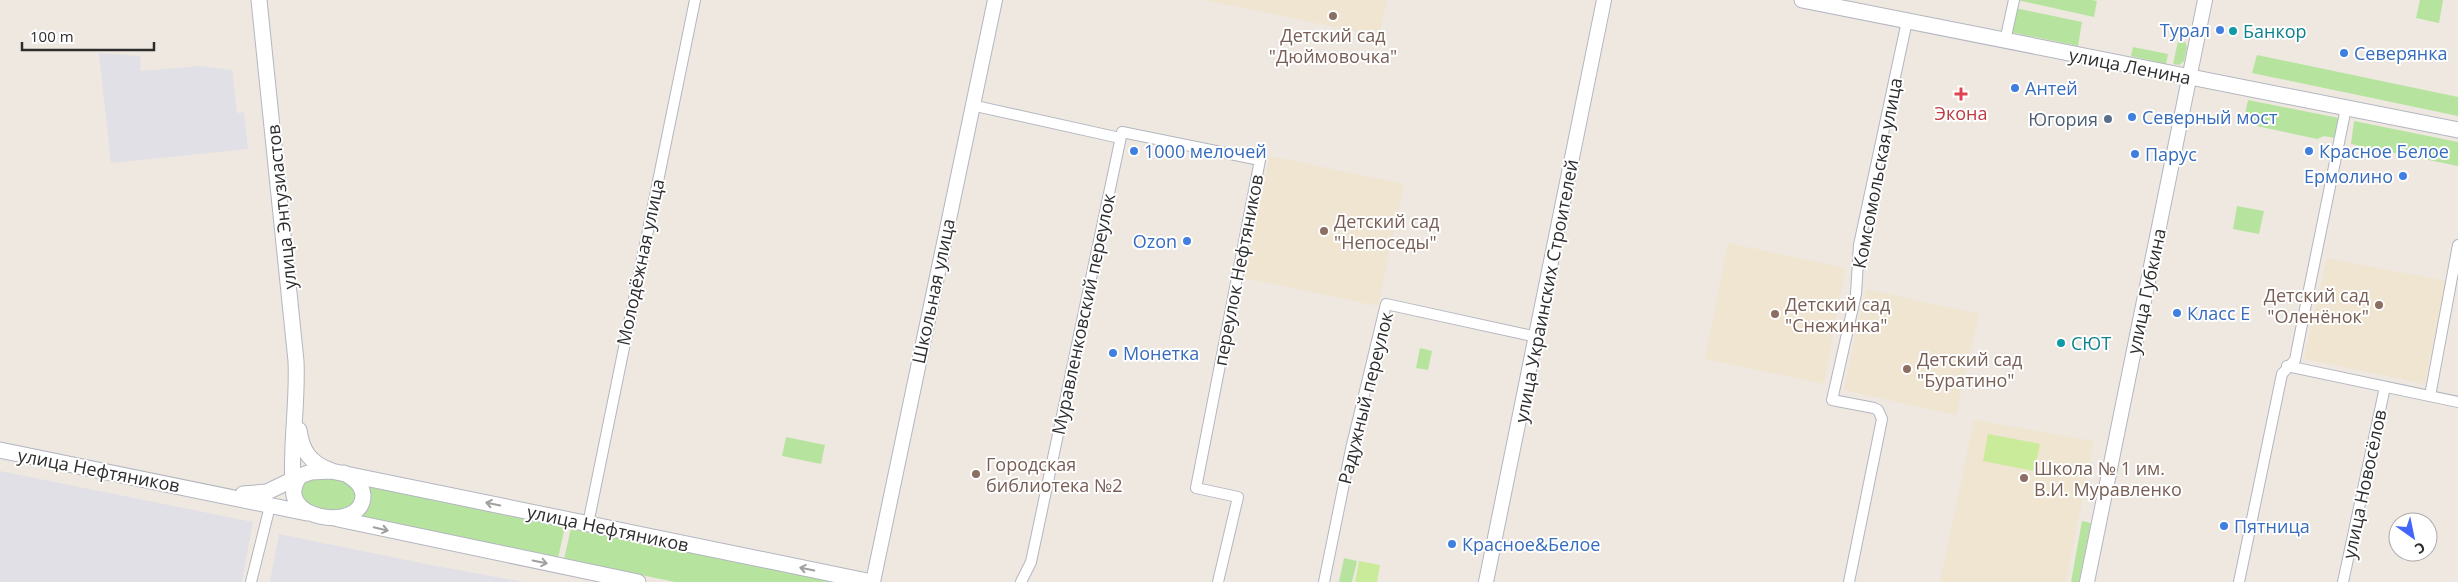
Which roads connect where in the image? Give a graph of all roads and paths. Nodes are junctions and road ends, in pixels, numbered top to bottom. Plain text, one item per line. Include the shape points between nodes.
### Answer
1 (259, 0) edge
2 (695, 0) edge
3 (994, 0) edge
4 (1604, 0) edge
5 (1802, 0) edge
6 (2014, 0) edge
7 (2205, 0) edge
8 (1907, 21) junction
9 (2005, 41) junction
10 (2190, 77) junction
11 (971, 105) junction
12 (2346, 108) junction
13 (2458, 130) edge
14 (1121, 135) junction
15 (2458, 245) edge
16 (1536, 337) junction
17 (2287, 366) junction
18 (2385, 387) junction
19 (2430, 396) junction
20 (2458, 402) edge
21 (296, 414) junction
22 (0, 450) edge
23 (292, 458) junction
24 (338, 472) junction
25 (295, 483) junction
26 (268, 499) junction
27 (316, 515) junction
28 (334, 518) junction
29 (588, 524) junction
30 (251, 582) edge
31 (638, 582) edge
32 (872, 582) edge
33 (1021, 582) edge
34 (1218, 582) edge
35 (1324, 582) edge
36 (1486, 582) edge
37 (1849, 582) edge
38 (2087, 582) edge
39 (2239, 582) edge
40 (2343, 582) edge

1 - 21 main road, улица Энтузиастов via 292,314
2 - 29 street, Молодёжная улица
3 - 11 street, Школьная улица
4 - 16 street, улица Украинских Строителей
5 - 8 main road, улица Ленина
6 - 9 street
7 - 10 street, улица Губкина
8 - 9 main road, улица Ленина
8 - 37 street, Комсомольская улица via 1860,244 1856,294 1832,400 1874,408 1882,419
9 - 10 main road, улица Ленина
10 - 12 main road, улица Ленина
10 - 38 street, улица Губкина
11 - 14 street, переулок Нефтяников
11 - 32 street, Школьная улица
12 - 13 main road, улица Ленина
12 - 17 street via 2298,352 2295,360
14 - 33 street, Муравленковский переулок via 1031,562
14 - 34 street, переулок Нефтяников via 1260,160 1196,488 1238,497
15 - 19 street
16 - 35 street, Радужный переулок via 1386,304 1351,449
16 - 36 street, улица Украинских Строителей
17 - 18 street
17 - 39 street via 2282,374
18 - 19 street
18 - 40 street, улица Новосёлов
19 - 20 street
21 - 23 main road, улица Энтузиастов
21 - 24 main road, улица Энтузиастов via 305,454 320,466
22 - 26 main road, улица Нефтяников via 199,490
23 - 25 main road, улица Энтузиастов
23 - 26 main road
24 - 25 main road, улица Нефтяников via 311,472
24 - 28 main road, улица Нефтяников via 357,481 362,490 362,500 350,515
29 -> 24 main road, улица Нефтяников
25 - 26 main road, улица Нефтяников
25 - 27 main road, улица Нефтяников via 297,504
26 - 27 main road, улица Нефтяников
26 - 30 street
27 - 28 main road, улица Нефтяников
28 -> 31 main road, улица Нефтяников
32 -> 29 main road, улица Нефтяников

